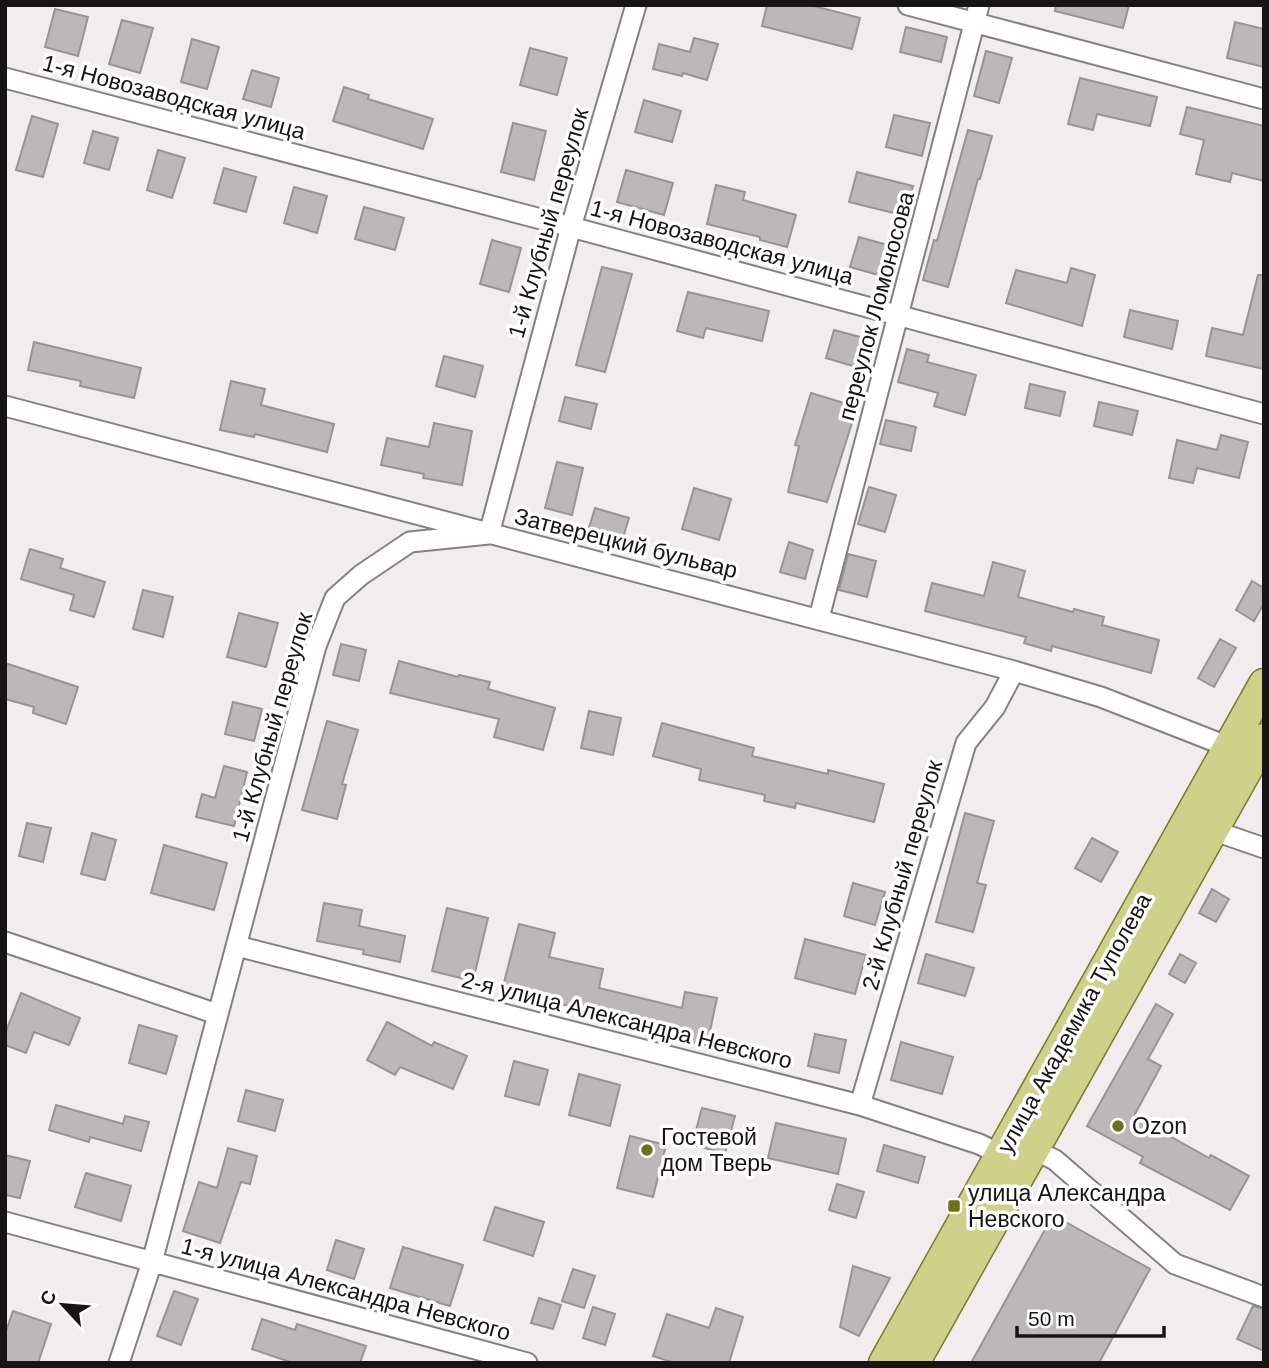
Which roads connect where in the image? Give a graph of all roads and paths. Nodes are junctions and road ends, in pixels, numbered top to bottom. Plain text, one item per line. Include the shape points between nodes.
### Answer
1 (636, 5) edge
2 (908, 5) edge
3 (977, 15) edge
4 (5, 78) edge
5 (1264, 99) edge
6 (571, 227) junction
7 (899, 316) junction
8 (5, 406) edge
9 (1264, 414) edge
10 (489, 534) junction
11 (820, 618) junction
12 (1014, 671) junction
13 (1264, 684) edge
14 (1264, 738) edge
15 (1229, 747) junction
16 (1237, 787) junction
17 (1212, 830) junction
18 (1264, 848) edge
19 (5, 942) edge
20 (237, 946) junction
21 (217, 1014) junction
22 (860, 1105) junction
23 (1033, 1149) junction
24 (1000, 1154) junction
25 (5, 1222) edge
26 (152, 1262) junction
27 (1264, 1297) edge
28 (118, 1363) edge
29 (527, 1363) edge
30 (884, 1363) edge
31 (914, 1363) edge

1 - 6 street, 1-й Клубный переулок
2 - 3 street
3 - 5 street
3 - 7 street, переулок Ломоносова
4 - 6 street, 1-я Новозаводская улица
6 - 7 street, 1-я Новозаводская улица
6 - 10 street, 1-й Клубный переулок
7 - 9 street, 1-я Новозаводская улица
7 - 11 street, переулок Ломоносова
8 - 10 street, Затверецкий бульвар
10 - 11 street, Затверецкий бульвар
10 - 20 street, 1-й Клубный переулок via 410,542 335,598 316,646
11 - 12 street, Затверецкий бульвар
12 - 15 street, Затверецкий бульвар via 1101,697
12 - 22 street, 2-й Клубный переулок via 995,707 966,743
13 - 15 main road, улица Академика Туполева
14 - 16 main road, улица Академика Туполева
15 - 16 main road via 1238,763
15 - 24 main road, улица Академика Туполева
16 - 17 main road, улица Академика Туполева
17 - 18 street
17 - 23 main road, улица Академика Туполева
19 - 21 street
20 - 21 street, 1-й Клубный переулок
20 - 22 street, 2-я улица Александра Невского
21 - 26 street, 1-й Клубный переулок
22 - 24 street, 2-я улица Александра Невского
23 - 27 street via 1055,1160 1175,1264
23 - 31 main road, улица Академика Туполева
24 - 30 main road, улица Академика Туполева
25 - 26 street, 1-я улица Александра Невского
26 - 28 street, 1-й Клубный переулок
26 - 29 street, 1-я улица Александра Невского

